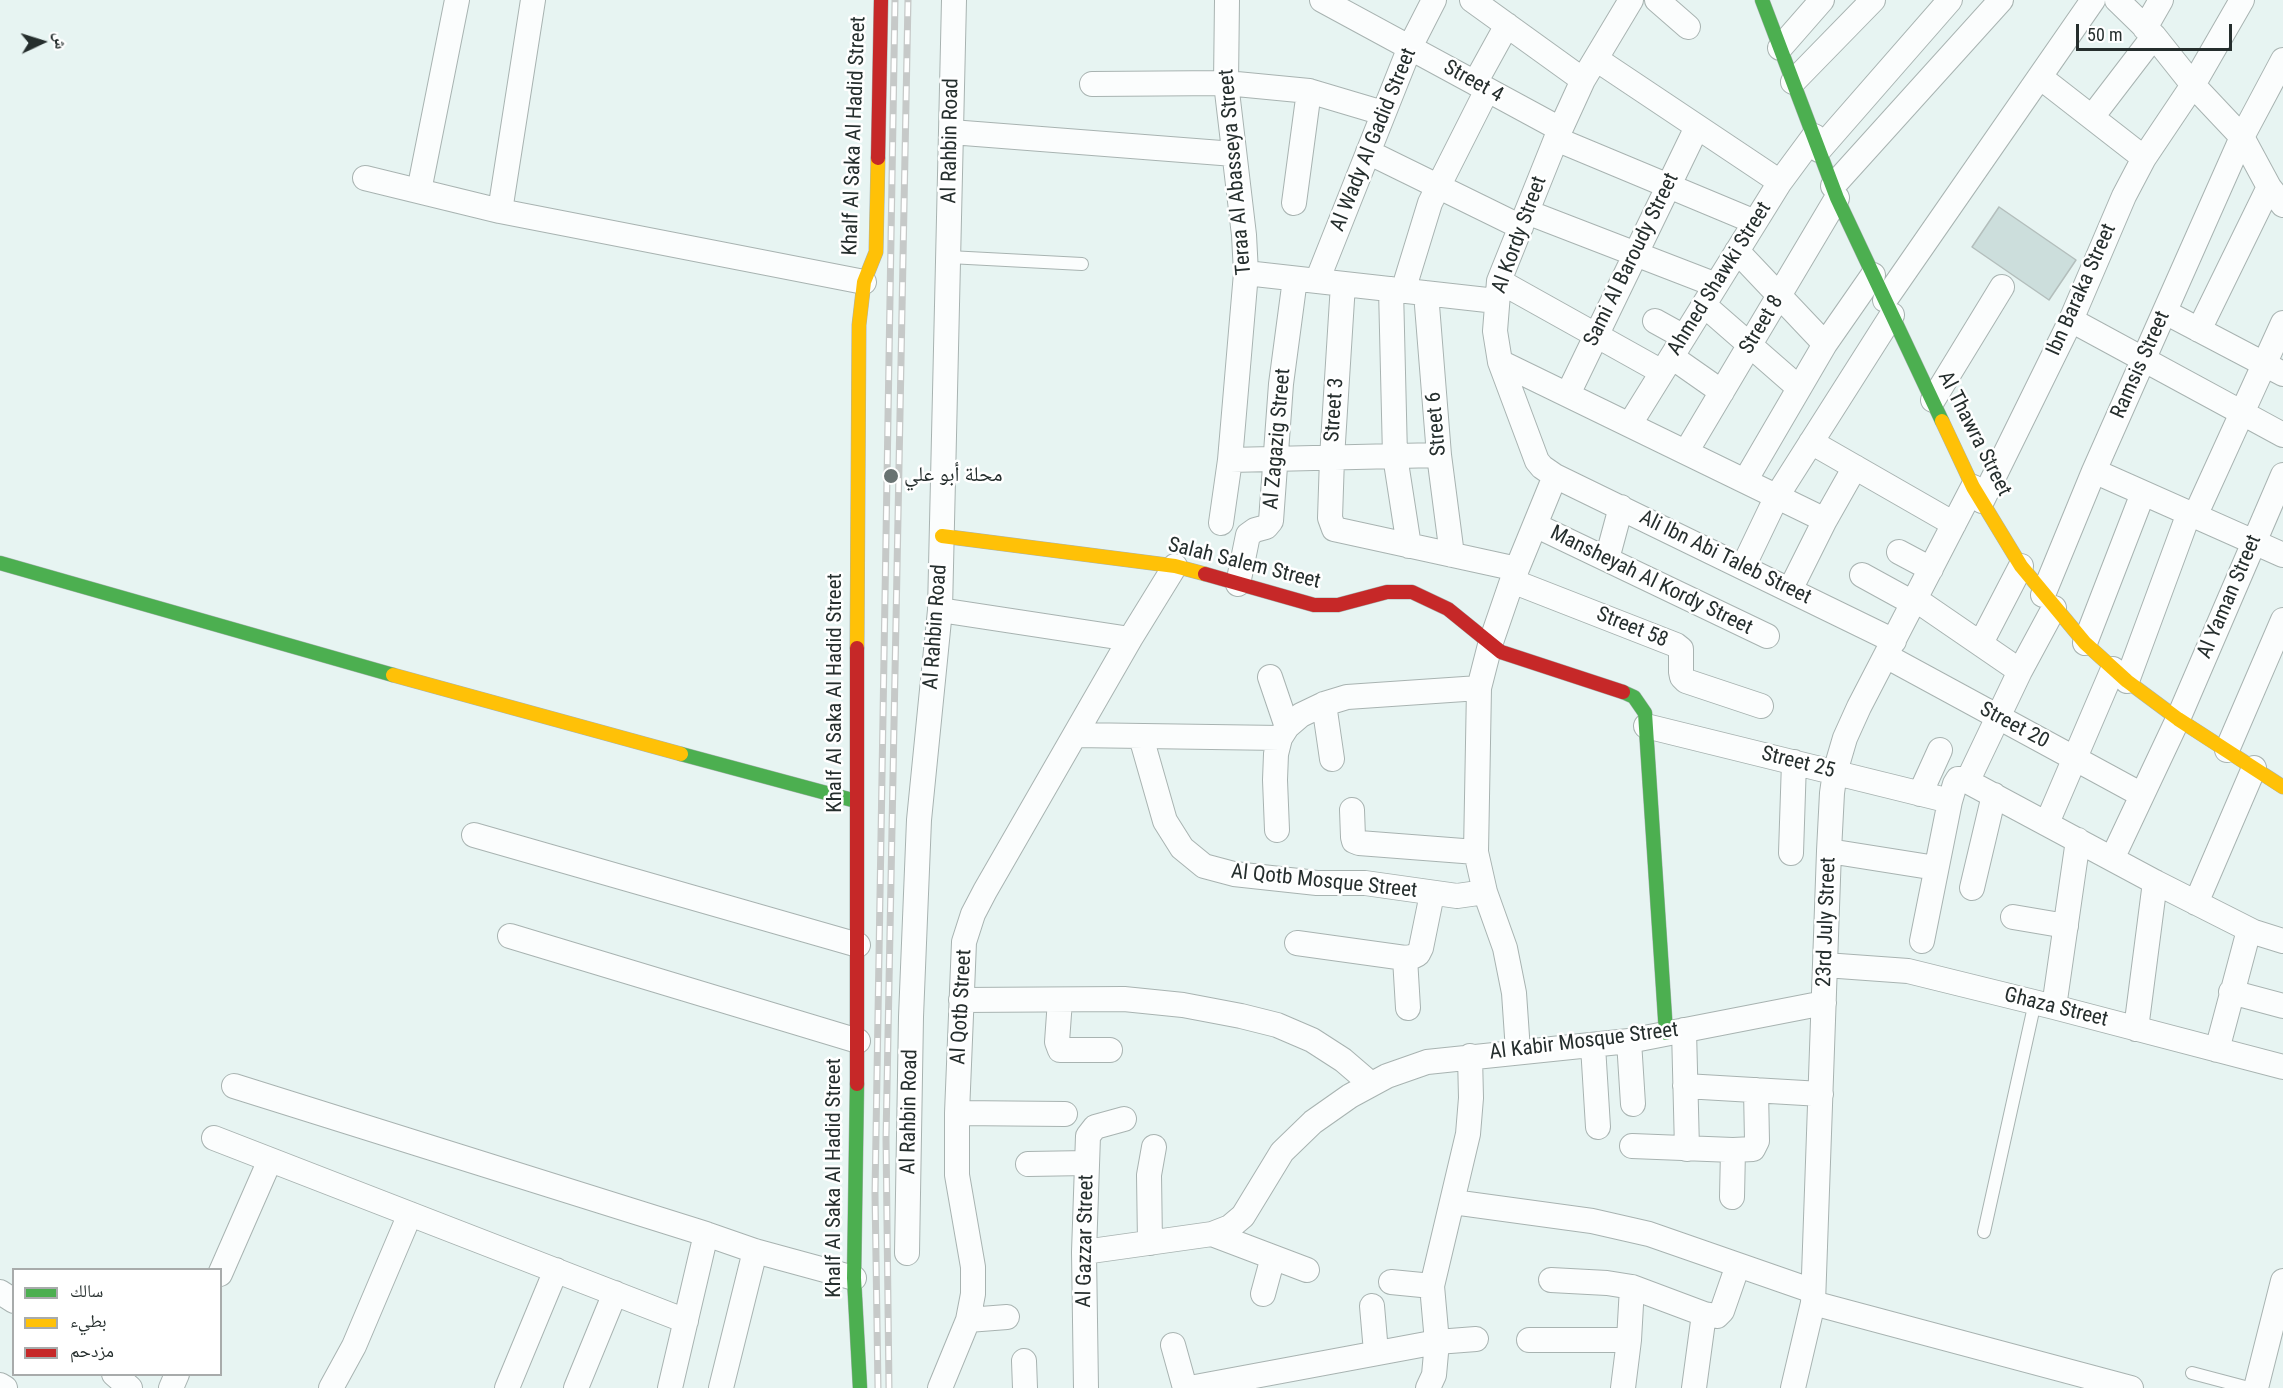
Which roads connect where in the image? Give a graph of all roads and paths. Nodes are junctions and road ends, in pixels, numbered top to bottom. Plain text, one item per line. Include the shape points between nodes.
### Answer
1 (457, 0) edge
2 (533, 0) edge
3 (881, 0) edge
4 (954, 0) edge
5 (1227, 0) edge
6 (1434, 0) edge
7 (1472, 0) edge
8 (1631, 0) edge
9 (1657, 0) edge
10 (1761, 0) edge
11 (1822, 0) edge
12 (1873, 0) edge
13 (1950, 0) edge
14 (2001, 0) edge
15 (2093, 0) edge
16 (2117, 0) edge
17 (2161, 0) edge
18 (2242, 0) edge
19 (1338, 4) edge
20 (1507, 25) junction
21 (1688, 27) dead end
22 (2150, 32) junction
23 (1410, 47) junction
24 (1780, 48) junction
25 (1596, 58) junction
26 (2283, 60) edge
27 (2040, 77) junction
28 (1583, 80) junction
29 (1793, 82) junction
30 (1226, 83) junction
31 (1092, 84) dead end
32 (2193, 85) junction
33 (1481, 86) junction
34 (1310, 91) junction
35 (1383, 113) junction
36 (2092, 117) junction
37 (1697, 127) junction
38 (951, 132) junction
39 (1558, 134) junction
40 (2242, 137) junction
41 (1816, 143) junction
42 (1368, 152) junction
43 (1234, 154) junction
44 (2145, 158) junction
45 (365, 178) dead end
46 (1780, 182) junction
47 (1439, 187) junction
48 (1668, 187) junction
49 (419, 191) junction
50 (1835, 192) junction
51 (2278, 194) edge
52 (1294, 203) dead end
53 (500, 211) junction
54 (1524, 219) junction
55 (1755, 222) junction
56 (1737, 251) junction
57 (1635, 254) junction
58 (949, 257) junction
59 (1082, 264) dead end
60 (1246, 273) junction
61 (1873, 275) junction
62 (1306, 280) junction
63 (864, 282) junction
64 (1343, 284) junction
65 (2002, 286) dead end
66 (1407, 291) junction
67 (1497, 291) junction
68 (1780, 294) junction
69 (1710, 295) junction
70 (1889, 307) junction
71 (2165, 312) junction
72 (2071, 320) junction
73 (1655, 321) dead end
74 (2283, 323) edge
75 (2199, 330) junction
76 (1596, 335) junction
77 (1825, 344) junction
78 (1749, 345) junction
79 (1673, 355) junction
80 (2143, 360) junction
81 (1500, 362) junction
82 (2274, 369) edge
83 (1799, 388) junction
84 (1722, 392) junction
85 (1568, 394) junction
86 (1933, 400) junction
87 (2242, 414) junction
88 (1630, 424) junction
89 (2283, 435) edge
90 (1811, 442) junction
91 (1686, 452) junction
92 (1439, 455) junction
93 (1395, 456) junction
94 (1332, 458) junction
95 (1275, 459) junction
96 (1230, 460) junction
97 (1855, 467) junction
98 (2094, 471) junction
99 (2283, 475) edge
100 (1555, 476) junction
101 (1745, 481) junction
102 (2144, 493) junction
103 (1978, 494) junction
104 (1777, 496) junction
105 (1621, 507) junction
106 (2192, 515) junction
107 (1825, 520) junction
108 (1221, 523) dead end
109 (1954, 524) junction
110 (1535, 525) junction
111 (942, 536) junction
112 (2253, 542) junction
113 (1409, 546) junction
114 (1899, 552) dead end
115 (1452, 555) junction
116 (2283, 555) edge
117 (1607, 559) junction
118 (0, 563) edge
119 (1174, 566) junction
120 (2021, 566) junction
121 (1743, 567) junction
122 (1931, 569) junction
123 (1514, 575) junction
124 (1862, 575) dead end
125 (1238, 584) junction
126 (1790, 590) junction
127 (1914, 601) junction
128 (2048, 602) junction
129 (940, 610) junction
130 (2283, 620) edge
131 (1767, 636) dead end
132 (1130, 639) junction
133 (1981, 643) junction
134 (2085, 643) junction
135 (1490, 645) junction
136 (1890, 649) junction
137 (2020, 671) junction
138 (2120, 675) junction
139 (1270, 677) dead end
140 (1479, 688) junction
141 (1324, 704) junction
142 (1761, 706) dead end
143 (1998, 717) junction
144 (2178, 719) junction
145 (1646, 720) junction
146 (1283, 732) junction
147 (1075, 735) junction
148 (1141, 736) junction
149 (1940, 750) dead end
150 (2227, 750) junction
151 (2075, 758) junction
152 (1332, 759) dead end
153 (1794, 762) junction
154 (2254, 768) junction
155 (1835, 772) junction
156 (1968, 780) junction
157 (2283, 786) edge
158 (1920, 794) junction
159 (1994, 795) junction
160 (2142, 795) junction
161 (856, 801) junction
162 (1950, 801) junction
163 (1352, 810) dead end
164 (2047, 823) junction
165 (1277, 830) dead end
166 (474, 835) dead end
167 (2078, 840) junction
168 (1829, 851) junction
169 (1476, 852) junction
170 (1791, 853) dead end
171 (2112, 859) junction
172 (1936, 868) junction
173 (2155, 882) junction
174 (1972, 888) dead end
175 (1485, 892) junction
176 (1432, 894) junction
177 (2196, 903) junction
178 (2013, 917) dead end
179 (2066, 926) junction
180 (2249, 930) junction
181 (510, 936) dead end
182 (1922, 941) dead end
183 (1297, 942) dead end
184 (2283, 942) edge
185 (858, 945) junction
186 (1405, 958) junction
187 (1825, 965) junction
188 (2231, 992) junction
189 (961, 1000) junction
190 (1059, 1000) junction
191 (1824, 1003) junction
192 (2045, 1005) junction
193 (2283, 1006) edge
194 (1408, 1008) dead end
195 (2136, 1029) junction
196 (1675, 1031) junction
197 (858, 1041) junction
198 (1629, 1041) junction
199 (1593, 1046) junction
200 (1110, 1050) dead end
201 (2217, 1050) junction
202 (1518, 1051) junction
203 (1470, 1056) junction
204 (2283, 1067) edge
205 (1371, 1084) junction
206 (234, 1086) dead end
207 (1685, 1086) junction
208 (1756, 1090) junction
209 (1821, 1094) junction
210 (1633, 1104) dead end
211 (957, 1113) junction
212 (1065, 1114) dead end
213 (1124, 1119) dead end
214 (1598, 1127) dead end
215 (214, 1138) dead end
216 (1632, 1146) dead end
217 (1154, 1147) dead end
218 (1687, 1149) junction
219 (1733, 1150) junction
220 (270, 1160) junction
221 (1087, 1163) junction
222 (1028, 1164) dead end
223 (1732, 1197) dead end
224 (1453, 1202) junction
225 (410, 1214) junction
226 (1984, 1232) dead end
227 (706, 1234) junction
228 (1212, 1234) junction
229 (1150, 1243) junction
230 (755, 1251) junction
231 (1084, 1252) junction
232 (907, 1253) dead end
233 (1273, 1257) junction
234 (1738, 1265) junction
235 (222, 1269) edge
236 (556, 1270) junction
237 (1307, 1270) dead end
238 (854, 1278) junction
239 (1551, 1280) dead end
240 (2283, 1281) edge
241 (1391, 1282) dead end
242 (1432, 1286) junction
243 (1632, 1287) junction
244 (615, 1293) junction
245 (1263, 1294) dead end
246 (1813, 1297) junction
247 (1372, 1306) dead end
248 (1704, 1314) junction
249 (1007, 1317) dead end
250 (968, 1320) junction
251 (686, 1321) junction
252 (2278, 1327) edge
253 (1476, 1339) dead end
254 (1529, 1340) dead end
255 (1629, 1340) junction
256 (1437, 1342) junction
257 (1173, 1345) dead end
258 (1376, 1352) junction
259 (1024, 1361) dead end
260 (2192, 1373) dead end
261 (116, 1376) edge
262 (0, 1385) edge
263 (2223, 1385) edge
264 (5, 1388) edge
265 (130, 1388) edge
266 (331, 1388) edge
267 (507, 1388) edge
268 (576, 1388) edge
269 (670, 1388) edge
270 (721, 1388) edge
271 (860, 1388) edge
272 (940, 1388) edge
273 (1025, 1388) edge
274 (1086, 1388) edge
275 (1185, 1388) edge
276 (1190, 1388) edge
277 (1428, 1388) edge
278 (1623, 1388) edge
279 (1694, 1388) edge
280 (1794, 1388) edge
281 (2131, 1388) edge
282 (2250, 1388) edge

1 - 49 street
2 - 53 street
3 - 63 street, Khalf Al Saka Al Hadid Street via 876,252
4 - 38 street, Al Rahbin Road
5 - 30 street, Teraa Al Abasseya Street
6 - 23 street, Al Wady Al Gadid Street
7 - 20 street
8 - 25 street, Al Kordy Street
9 - 21 street
10 - 24 street, Al Thawra Street
11 - 24 street
12 - 29 street
13 - 41 street, Ahmed Shawki Street
14 - 50 street, Street 8
15 - 27 street
16 - 22 street
17 - 22 street
18 - 32 street, Ibn Baraka Street
19 - 23 street, Street 4
20 - 28 street
20 - 33 street
22 - 32 street
22 - 36 street
23 - 33 street, Street 4
23 - 35 street, Al Wady Al Gadid Street
24 - 29 street, Al Thawra Street
25 - 28 street, Al Kordy Street
25 - 37 street
26 - 40 street, Ramsis Street
27 - 36 street
27 - 70 street
28 - 39 street, Al Kordy Street
29 - 41 street, Al Thawra Street
30 - 31 street
30 - 34 street
30 - 43 street, Teraa Al Abasseya Street
32 - 40 street
32 - 44 street, Ibn Baraka Street
33 - 39 street, Street 4
33 - 47 street
34 - 35 street
34 - 52 street
35 - 42 street, Al Wady Al Gadid Street
36 - 44 street
37 - 46 street
37 - 48 street, Sami Al Baroudy Street
38 - 43 street
38 - 58 street, Al Rahbin Road
39 - 48 street, Street 4
39 - 54 street, Al Kordy Street
40 - 51 street
40 - 71 street, Ramsis Street
41 - 46 street, Ahmed Shawki Street
41 - 50 street, Al Thawra Street
42 - 47 street
42 - 62 street, Al Wady Al Gadid Street
43 - 60 street, Teraa Al Abasseya Street
44 - 72 street, Ibn Baraka Street via 2124,196
45 - 49 street
46 - 55 street, Ahmed Shawki Street
47 - 54 street
47 - 66 street via 1430,203
48 - 55 street, Street 4
48 - 57 street, Sami Al Baroudy Street
49 - 53 street
50 - 61 street, Al Thawra Street
50 - 68 street, Street 8
51 - 75 street
53 - 63 street
54 - 57 street
54 - 67 street, Al Kordy Street
55 - 56 street, Ahmed Shawki Street
56 - 68 street
56 - 69 street, Ahmed Shawki Street
57 - 69 street
57 - 76 street, Sami Al Baroudy Street
58 - 59 lane
58 - 111 street, Al Rahbin Road
60 - 62 street
60 - 96 street, Teraa Al Abasseya Street
61 - 70 street, Al Thawra Street
61 - 77 street
62 - 64 street
62 - 95 street, Al Zagazig Street via 1281,384
63 - 161 street, Khalf Al Saka Al Hadid Street via 859,326
64 - 66 street
64 - 94 street, Street 3
65 - 86 street
66 - 67 street
66 - 92 street, Street 6
66 - 93 street
67 - 76 street
67 - 81 street, Al Kordy Street via 1495,331
68 - 77 street
68 - 78 street, Street 8
69 - 78 street
69 - 79 street, Ahmed Shawki Street
70 - 86 street, Al Thawra Street
70 - 90 street
71 - 75 street
71 - 80 street, Ramsis Street
72 - 80 street
72 - 103 street, Ibn Baraka Street
73 - 79 street
74 - 82 street
75 - 82 street
76 - 79 street
76 - 85 street, Sami Al Baroudy Street
77 - 83 street
78 - 83 street
78 - 84 street, Street 8
79 - 84 street
79 - 88 street, Ahmed Shawki Street
80 - 87 street
80 - 98 street, Ramsis Street
81 - 85 street
81 - 100 street, Al Kordy Street via 1537,461
82 - 87 street
83 - 101 street
84 - 91 street, Street 8
85 - 88 street
86 - 103 street, Al Thawra Street
87 - 89 street
87 - 106 street
88 - 91 street
90 - 97 street
90 - 104 street
91 - 101 street
92 - 93 street
92 - 115 street, Street 6
93 - 94 street
93 - 113 street
94 - 95 street
94 - 113 street, Street 3 via 1330,518 1334,528
95 - 96 street
95 - 125 street, Al Zagazig Street via 1271,521 1248,535
96 - 108 street, Teraa Al Abasseya Street
97 - 107 street
97 - 109 street
98 - 102 street
98 - 128 street, Ramsis Street
99 - 112 street, Al Yaman Street
100 - 105 street, Ali Ibn Abi Taleb Street
100 - 110 street
101 - 104 street
102 - 106 street
102 - 134 street
103 - 109 street, 23rd July Street
103 - 120 street, Al Thawra Street
104 - 107 street
104 - 121 street
105 - 117 street
105 - 121 street, Ali Ibn Abi Taleb Street
106 - 112 street
106 - 138 street
107 - 126 street
109 - 122 street, 23rd July Street
110 - 117 street, Mansheyah Al Kordy Street
110 - 123 street
111 - 119 street, Salah Salem Street
111 - 129 street, Al Rahbin Road
112 - 116 street
112 - 144 street, Al Yaman Street
113 - 115 street
114 - 122 street
115 - 123 street
117 - 131 street, Mansheyah Al Kordy Street
118 - 161 street via 486,702
119 - 125 street, Salah Salem Street
119 - 132 street, Al Qotb Street
120 - 128 street, Al Thawra Street
120 - 133 street
121 - 126 street, Ali Ibn Abi Taleb Street
122 - 127 street, 23rd July Street
123 - 135 street
123 - 142 street, Street 58 via 1676,645 1681,649 1680,672 1686,681
124 - 127 street
125 - 135 street, Salah Salem Street via 1314,605 1338,605 1387,592 1412,592 1448,609
126 - 136 street, Ali Ibn Abi Taleb Street
127 - 133 street
127 - 136 street, 23rd July Street
128 - 134 street, Al Thawra Street
128 - 137 street, Ramsis Street
129 - 132 street
129 - 232 street, Al Rahbin Road via 919,820
130 - 150 street
132 - 147 street, Al Qotb Street
133 - 137 street
134 - 138 street, Al Thawra Street
135 - 140 street
135 - 145 street, Salah Salem Street via 1622,691 1634,697
136 - 143 street, Street 20
136 - 155 street, 23rd July Street via 1845,738
137 - 143 street, Ramsis Street
138 - 144 street, Al Thawra Street
138 - 151 street
139 - 146 street
140 - 141 street via 1368,694
140 - 169 street
141 - 146 street via 1301,715
141 - 152 street
143 - 151 street, Street 20
143 - 156 street, Ramsis Street
144 - 150 street, Al Thawra Street
144 - 160 street, Al Yaman Street
145 - 153 street, Street 25
145 - 196 street
146 - 148 street
146 - 165 street via 1276,754
147 - 148 street
147 - 189 street, Al Qotb Street via 973,914 964,942
148 - 176 street, Al Qotb Mosque Street via 1165,821 1182,848 1204,866 1234,874 1317,883 1365,883
149 - 158 street
150 - 154 street, Al Thawra Street
151 - 160 street, Street 20
151 - 164 street
153 - 155 street, Street 25
153 - 170 street
154 - 157 street, Al Thawra Street
154 - 177 street
155 - 158 street, Street 25
155 - 168 street, 23rd July Street
156 - 159 street
156 - 162 street, Ramsis Street via 1958,779
158 - 162 street, Street 25
159 - 164 street
159 - 174 street
160 - 171 street, Al Yaman Street
161 - 185 street, Khalf Al Saka Al Hadid Street
162 - 172 street
163 - 169 street via 1353,837 1359,843
164 - 167 street
166 - 185 street
167 - 171 street
167 - 179 street
168 - 172 street
168 - 187 street, 23rd July Street
169 - 175 street
171 - 173 street
172 - 182 street
173 - 177 street
173 - 195 street
175 - 176 street, Al Qotb Mosque Street
175 - 202 street via 1508,959
176 - 186 street via 1421,948 1418,954
177 - 180 street
178 - 179 street
179 - 192 street
180 - 184 street
180 - 188 street
181 - 197 street
183 - 186 street
185 - 197 street, Khalf Al Saka Al Hadid Street
186 - 194 street
187 - 191 street, 23rd July Street
187 - 192 street, Ghaza Street via 1908,972
188 - 193 street
188 - 201 street
189 - 190 street
189 - 211 street, Al Qotb Street
190 - 200 street via 1060,1050
190 - 205 street via 1124,999 1183,1005 1277,1025 1312,1040
191 - 196 street, Al Kabir Mosque Street
191 - 209 street, 23rd July Street
192 - 195 street, Ghaza Street
192 - 226 lane
195 - 201 street, Ghaza Street
196 - 198 street, Al Kabir Mosque Street
196 - 207 street
197 - 238 street, Khalf Al Saka Al Hadid Street
198 - 199 street, Al Kabir Mosque Street
198 - 210 street
199 - 202 street, Al Kabir Mosque Street
199 - 214 street
201 - 204 street, Ghaza Street
202 - 203 street, Al Kabir Mosque Street
203 - 205 street, Al Kabir Mosque Street via 1427,1062
203 - 224 street via 1468,1134
205 - 228 street, Al Kabir Mosque Street via 1313,1122 1282,1152 1244,1216
206 - 227 street
207 - 208 street
207 - 218 street
208 - 209 street
208 - 219 street via 1756,1145 1748,1150
209 - 246 street, 23rd July Street
211 - 212 street
211 - 250 street, Al Qotb Street via 957,1175 973,1267
213 - 221 street, Al Gazzar Street via 1090,1130
215 - 220 street
216 - 218 street
217 - 229 street via 1149,1174
218 - 219 street
219 - 223 street
220 - 225 street
220 - 235 street
221 - 222 street
221 - 231 street, Al Gazzar Street
224 - 234 street via 1621,1227
224 - 242 street
225 - 236 street
225 - 266 street via 354,1346
227 - 230 street
227 - 251 street
228 - 229 street
228 - 233 street
229 - 231 street
230 - 238 street
230 - 270 street
231 - 274 street, Al Gazzar Street
233 - 237 street
233 - 245 street
234 - 246 street
234 - 248 street via 1722,1311 1717,1316
236 - 244 street
236 - 267 street
238 - 271 street, Khalf Al Saka Al Hadid Street
239 - 243 street
240 - 252 street
241 - 242 street
242 - 256 street
243 - 248 street
243 - 255 street
244 - 251 street
244 - 268 street
246 - 280 street, 23rd July Street
246 - 281 street
247 - 258 street
248 - 279 street
249 - 250 street
250 - 272 street, Al Qotb Street
251 - 269 street
252 - 282 street
253 - 256 street
254 - 255 street
255 - 278 street
256 - 258 street
256 - 277 street via 1434,1375
257 - 275 street
258 - 276 street
259 - 273 street
260 - 263 lane
261 - 265 street
262 - 264 street
263 - 282 lane

